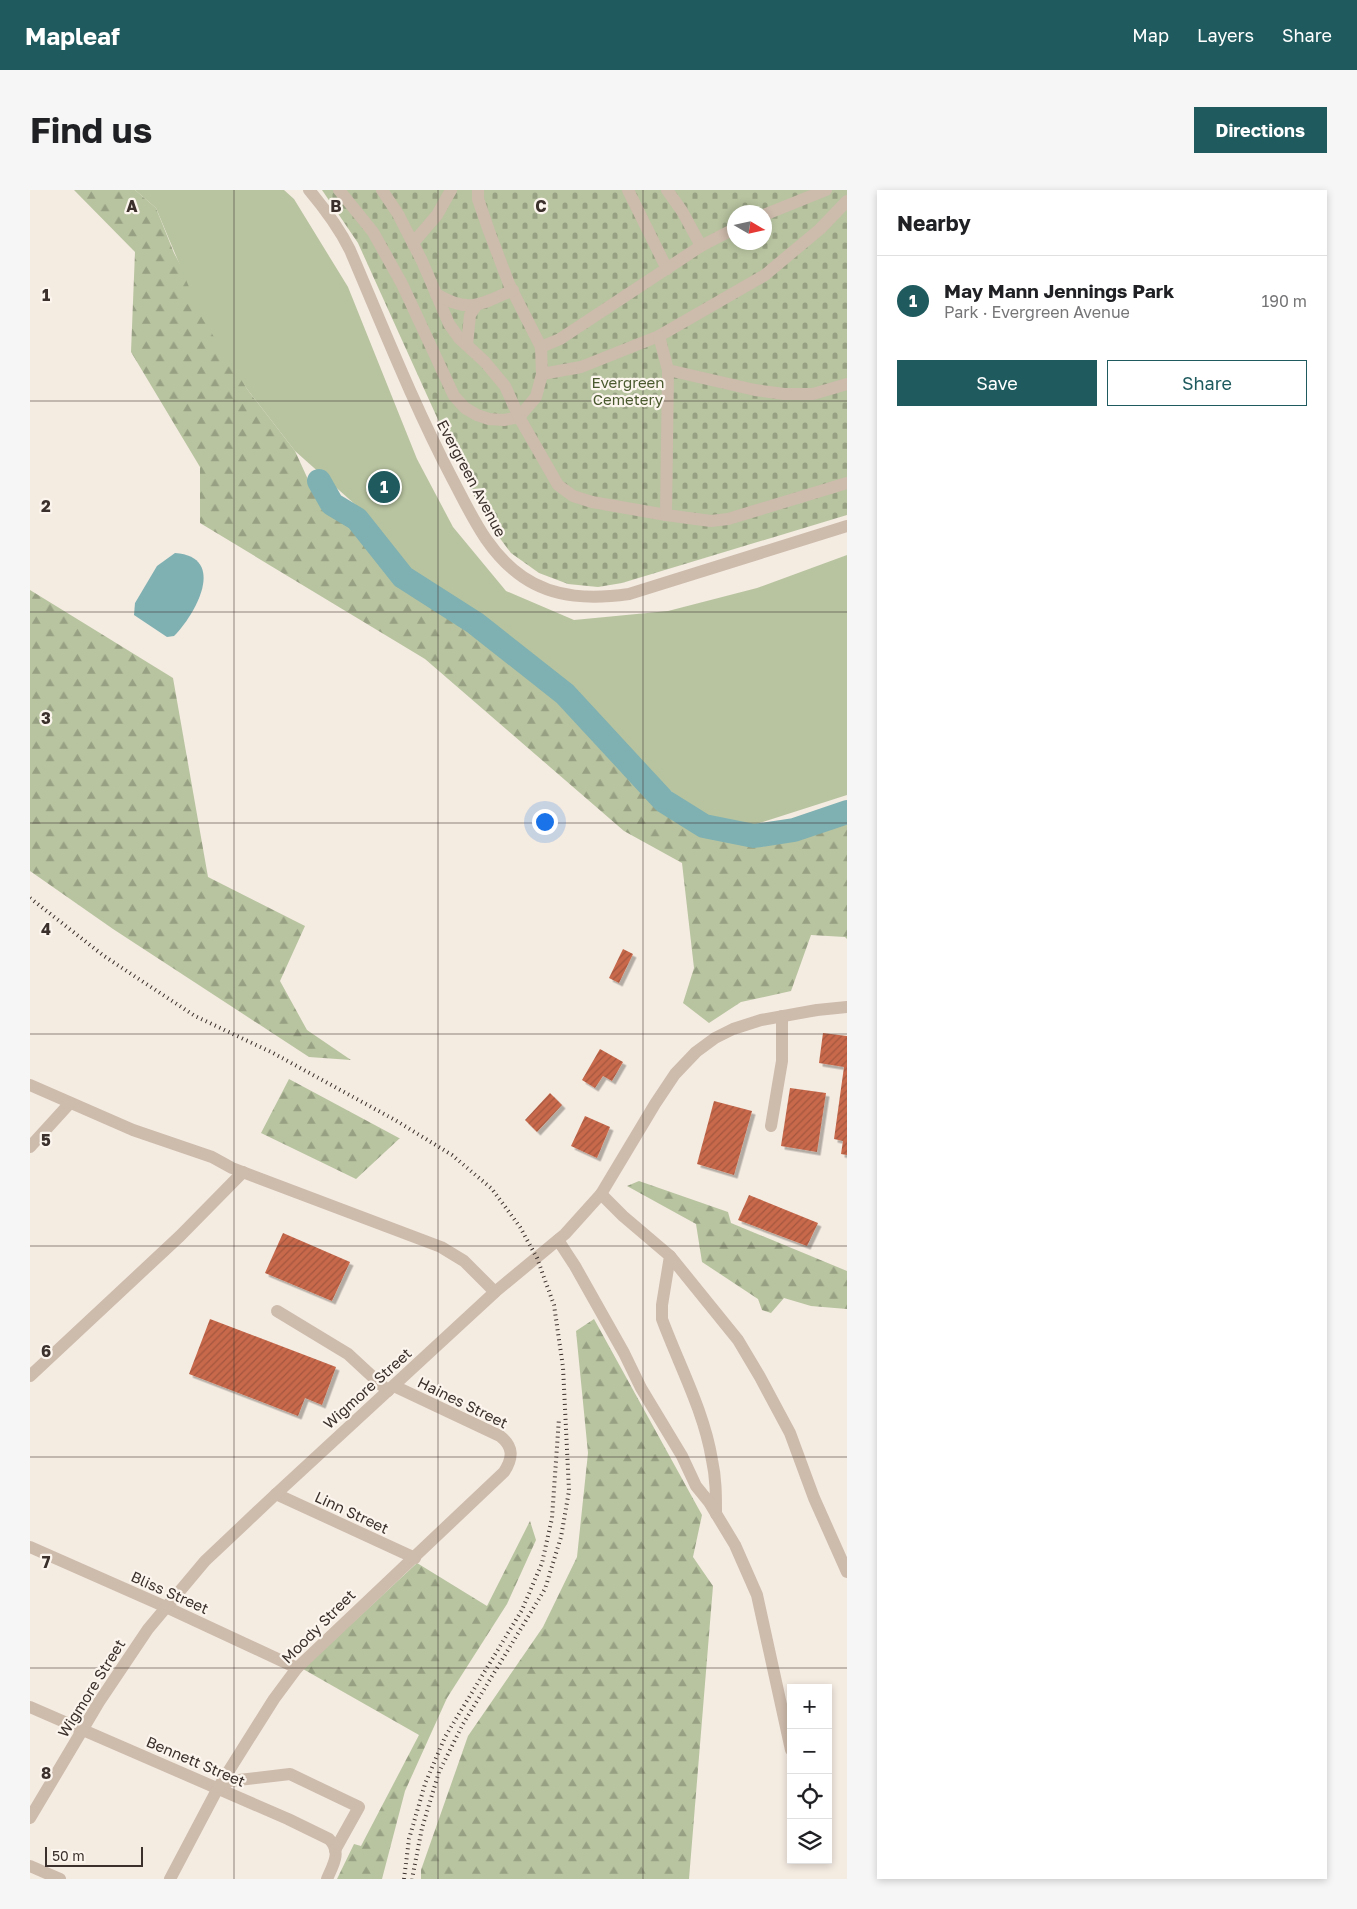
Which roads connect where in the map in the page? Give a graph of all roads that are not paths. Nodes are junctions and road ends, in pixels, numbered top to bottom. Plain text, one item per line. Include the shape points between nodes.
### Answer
1 (309, 190) edge
2 (339, 190) edge
3 (382, 190) edge
4 (451, 190) edge
5 (628, 190) edge
6 (667, 190) edge
7 (824, 190) edge
8 (476, 193) edge
9 (847, 201) edge
10 (772, 212) edge
11 (727, 233) edge
12 (413, 243) junction
13 (702, 246) junction
14 (667, 269) junction
15 (512, 290) junction
16 (436, 294) junction
17 (476, 306) junction
18 (659, 336) junction
19 (467, 345) junction
20 (541, 347) junction
21 (668, 370) junction
22 (542, 374) junction
23 (847, 384) edge
24 (519, 417) junction
25 (847, 483) edge
26 (666, 515) junction
27 (847, 526) edge
28 (847, 1007) edge
29 (782, 1016) junction
30 (30, 1085) edge
31 (70, 1103) junction
32 (771, 1126) dead end
33 (30, 1147) edge
34 (243, 1172) junction
35 (602, 1194) junction
36 (558, 1240) junction
37 (670, 1256) junction
38 (495, 1292) junction
39 (277, 1311) dead end
40 (30, 1376) edge
41 (391, 1389) junction
42 (512, 1454) joint
43 (276, 1494) junction
44 (716, 1514) junction
45 (30, 1547) edge
46 (415, 1558) junction
47 (847, 1572) edge
48 (166, 1607) junction
49 (297, 1668) junction
50 (30, 1707) edge
51 (82, 1731) junction
52 (787, 1732) edge
53 (218, 1788) junction
54 (30, 1818) edge
55 (336, 1854) junction
56 (30, 1866) edge
57 (60, 1879) edge
58 (170, 1879) edge
59 (327, 1879) edge

1 - 27 street, Evergreen Avenue via 335,223 350,250 431,437 478,527 491,548 524,578 550,590 579,597 602,598
2 - 24 street via 373,232 454,396 464,408 489,419
3 - 12 street
4 - 12 street via 437,216
5 - 14 street
6 - 13 street
7 - 10 street
8 - 15 street
9 - 18 street via 820,229 765,275
11 - 13 street
12 - 16 street
13 - 14 street
14 - 20 street
15 - 17 street
15 - 20 street
16 - 17 street via 449,302
16 - 19 street via 449,324
17 - 19 street via 470,315
18 - 21 street
18 - 22 street via 581,367
19 - 24 street via 505,386
20 - 22 street
21 - 23 street via 784,394 813,394
21 - 26 street
22 - 24 street via 536,397
24 - 26 street via 558,484 573,496
25 - 26 street via 728,518 711,520
28 - 29 street, Wigmore Street
29 - 32 street via 782,1061
29 - 35 street, Wigmore Street via 733,1029 696,1052 675,1074 655,1104
30 - 31 street
31 - 33 street
31 - 34 street
34 - 38 street via 441,1247 464,1261
34 - 40 street via 180,1236
35 - 36 street, Wigmore Street
35 - 37 street
36 - 38 street, Wigmore Street
36 - 44 street via 696,1486
37 - 44 street via 662,1319 702,1419 716,1485
37 - 47 street via 738,1340 760,1377 790,1433
38 - 41 street, Wigmore Street
39 - 41 street, Haines Street via 348,1354
41 - 42 street, Haines Street via 500,1436
41 - 43 street, Wigmore Street
42 - 46 street, Moody Street via 504,1472
43 - 46 street, Linn Street
43 - 48 street, Wigmore Street via 205,1561
44 - 52 street via 757,1595
45 - 48 street, Bliss Street
46 - 49 street, Moody Street
48 - 49 street, Bliss Street
48 - 51 street, Wigmore Street via 148,1629
49 - 53 street, Moody Street
50 - 51 street, Bennett Street
51 - 53 street, Bennett Street
51 - 54 street, Wigmore Street
53 - 55 street, Bennett Street via 329,1839
53 - 55 street via 230,1781 290,1774 359,1807
53 - 58 street, Moody Street
55 - 59 street
56 - 57 street

